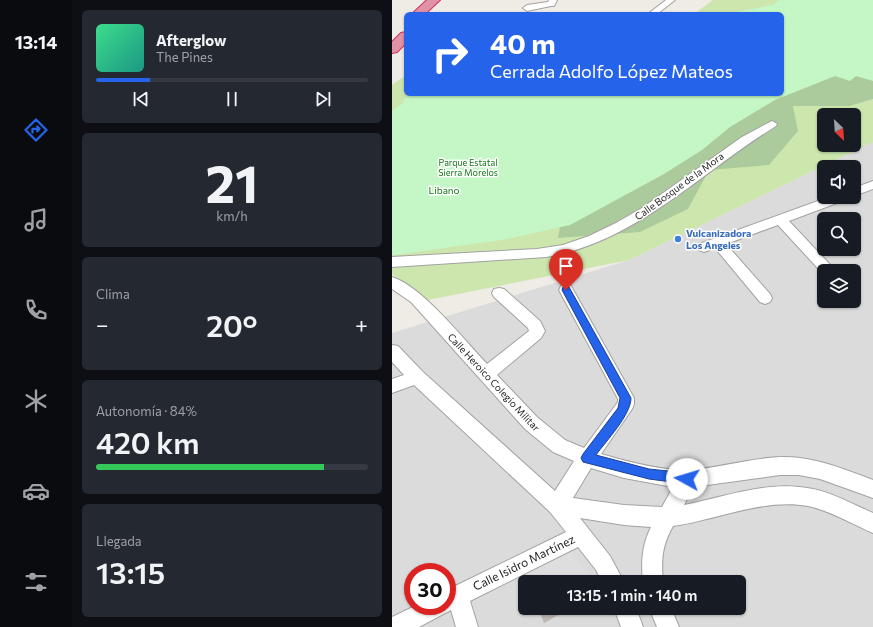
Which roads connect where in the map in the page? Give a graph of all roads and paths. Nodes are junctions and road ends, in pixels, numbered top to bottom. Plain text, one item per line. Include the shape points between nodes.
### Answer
1 (434, 0) edge
2 (444, 0) edge
3 (553, 0) edge
4 (671, 0) edge
5 (527, 8) dead end
6 (420, 12) edge
7 (432, 12) edge
8 (655, 12) edge
9 (404, 27) edge
10 (392, 38) edge
11 (404, 38) edge
12 (392, 50) edge
13 (772, 124) dead end
14 (873, 186) edge
15 (861, 190) edge
16 (822, 204) edge
17 (780, 219) junction
18 (718, 242) junction
19 (704, 247) dead end
20 (392, 262) edge
21 (822, 264) edge
22 (392, 282) edge
23 (566, 290) dead end
24 (499, 293) dead end
25 (764, 298) dead end
26 (392, 351) edge
27 (487, 374) junction
28 (417, 377) junction
29 (392, 386) edge
30 (587, 458) junction
31 (687, 479) junction
32 (873, 489) edge
33 (557, 505) junction
34 (666, 517) junction
35 (873, 523) edge
36 (580, 535) junction
37 (610, 575) edge
38 (652, 575) edge
39 (456, 597) edge
40 (456, 606) edge
41 (420, 615) edge
42 (628, 615) edge
43 (663, 615) edge
44 (396, 627) edge
45 (467, 627) edge
46 (632, 627) edge
47 (668, 627) edge

1 - 6 highway
2 - 7 highway
3 - 5 street via 551,4
4 - 8 street
9 - 10 highway
11 - 12 highway
13 - 20 street, Calle Bosque de la Mora via 746,139 637,217 616,229 566,249 530,254
14 - 15 street
16 - 17 street
17 - 18 street
17 - 21 street
18 - 19 street
18 - 25 street
22 - 27 street, Calle Heroico Colegio Militar via 416,298
23 - 30 street via 626,398 622,411
24 - 27 street via 535,325 537,330 536,334
26 - 28 street
27 - 30 street, Calle Heroico Colegio Militar via 542,433 559,446
28 - 29 street
28 - 33 street
30 - 31 street, Calle Heroico Colegio Militar via 643,473
30 - 33 street
31 - 32 street, Calle Heroico Colegio Militar via 780,466 799,466 820,470
31 - 34 street
33 - 34 street via 624,515
33 - 36 street
34 - 35 street via 790,495 809,497
34 - 38 street via 655,540 651,563
36 - 37 street
36 - 39 street, Calle Isidro Martínez
40 - 45 street
41 - 44 street
42 - 46 street
43 - 47 street

